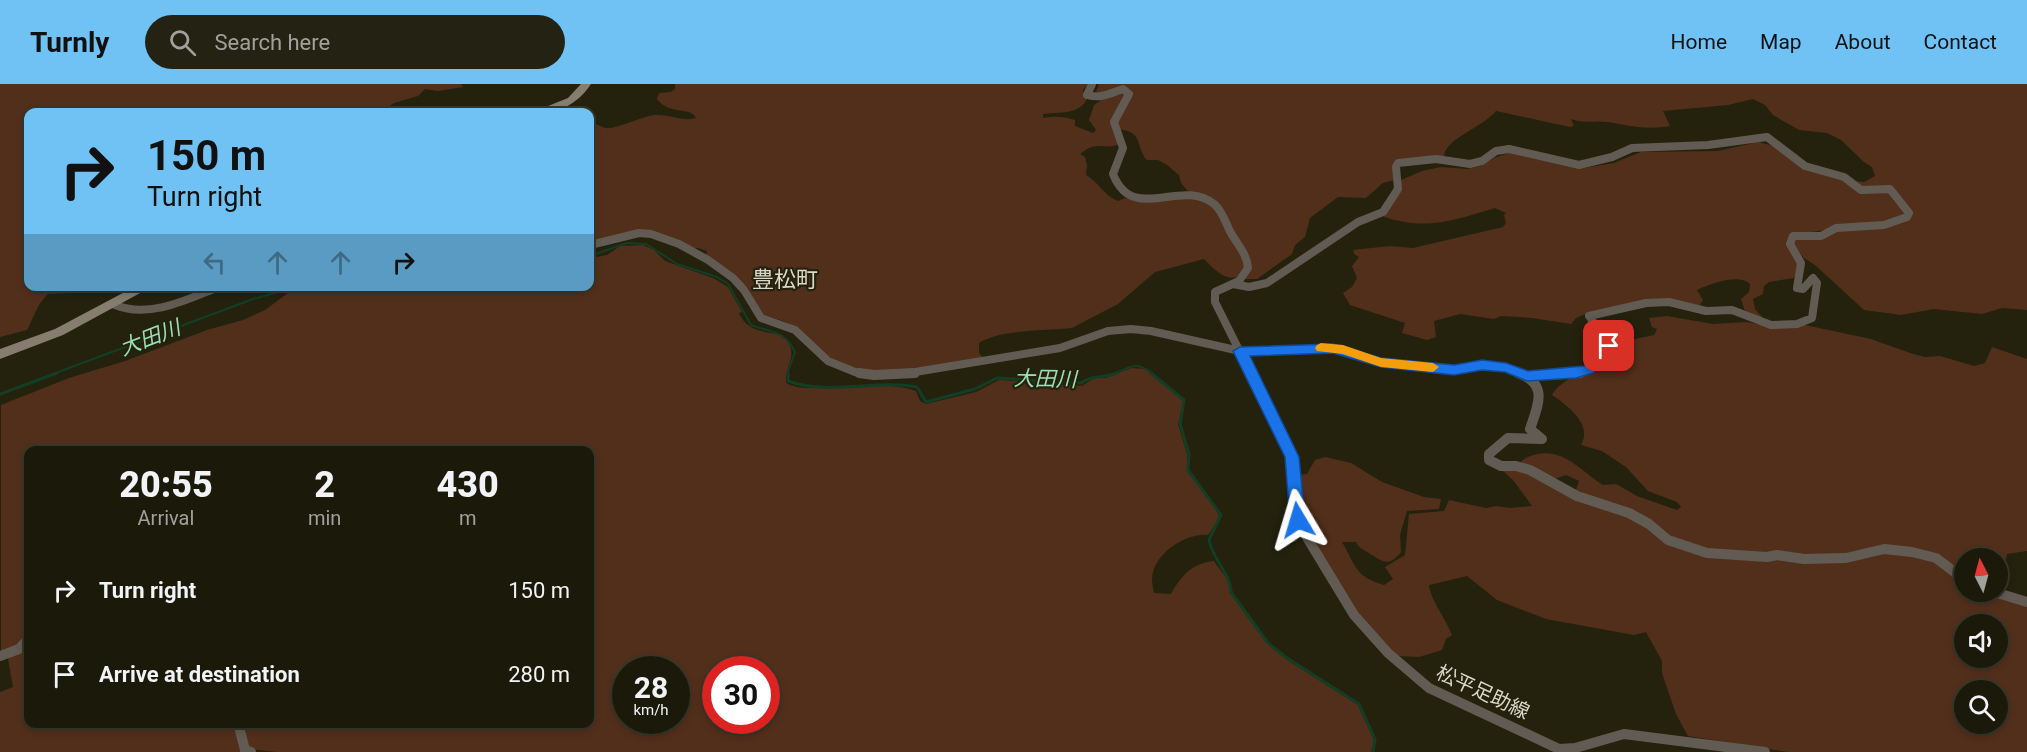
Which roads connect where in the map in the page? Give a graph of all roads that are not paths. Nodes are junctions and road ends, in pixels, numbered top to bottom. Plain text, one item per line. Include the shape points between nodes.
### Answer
1 (586, 84) edge
2 (1092, 84) edge
3 (550, 108) edge
4 (594, 245) edge
5 (1233, 284) junction
6 (139, 291) edge
7 (205, 291) edge
8 (115, 305) junction
9 (1240, 351) junction
10 (0, 354) edge
11 (1527, 376) junction
12 (1954, 572) edge
13 (2008, 596) edge
14 (2027, 602) edge
15 (24, 643) edge
16 (0, 656) edge
17 (239, 728) edge
18 (251, 752) edge
19 (1765, 752) edge

1 - 3 main road via 570,101
2 - 5 street via 1087,95 1091,98 1124,89 1129,94 1114,122 1123,148 1113,174 1120,193 1137,198 1193,195 1213,203 1248,262 1248,268
4 - 9 street via 631,234 649,234 704,256 735,279 760,318 795,330 828,361 855,372 896,375 943,369 1060,348 1119,329 1151,331
5 - 9 street, 松平足助線 via 1215,292 1214,298
5 - 11 street via 1249,287 1267,282 1358,222 1383,212 1398,189 1398,163 1436,159 1470,164 1505,149 1573,165 1612,157 1632,148 1708,145 1767,137 1802,164 1844,177 1861,190 1890,189 1909,213 1884,225 1839,228 1821,236 1792,236 1790,244 1802,265 1797,288 1803,289 1812,278 1817,283 1812,318 1805,322 1771,326 1732,310 1706,311 1669,302 1646,303 1589,316 1591,323 1604,333 1609,346 1608,354 1589,370
6 - 8 main road
7 - 8 street via 145,310 131,311
8 - 10 main road
9 - 11 street via 1333,348 1381,362 1454,370 1482,365
9 - 19 street, 松平足助線 via 1292,457 1302,531 1354,615 1388,653 1429,688 1559,749 1574,749 1624,734
11 - 12 street via 1538,388 1540,400 1530,429 1542,439 1508,438 1489,454 1489,460 1496,465 1530,470 1577,496 1629,513 1668,540 1707,553 1803,559 1846,558 1884,549 1936,558
13 - 14 street
15 - 16 street
17 - 18 street via 245,750

